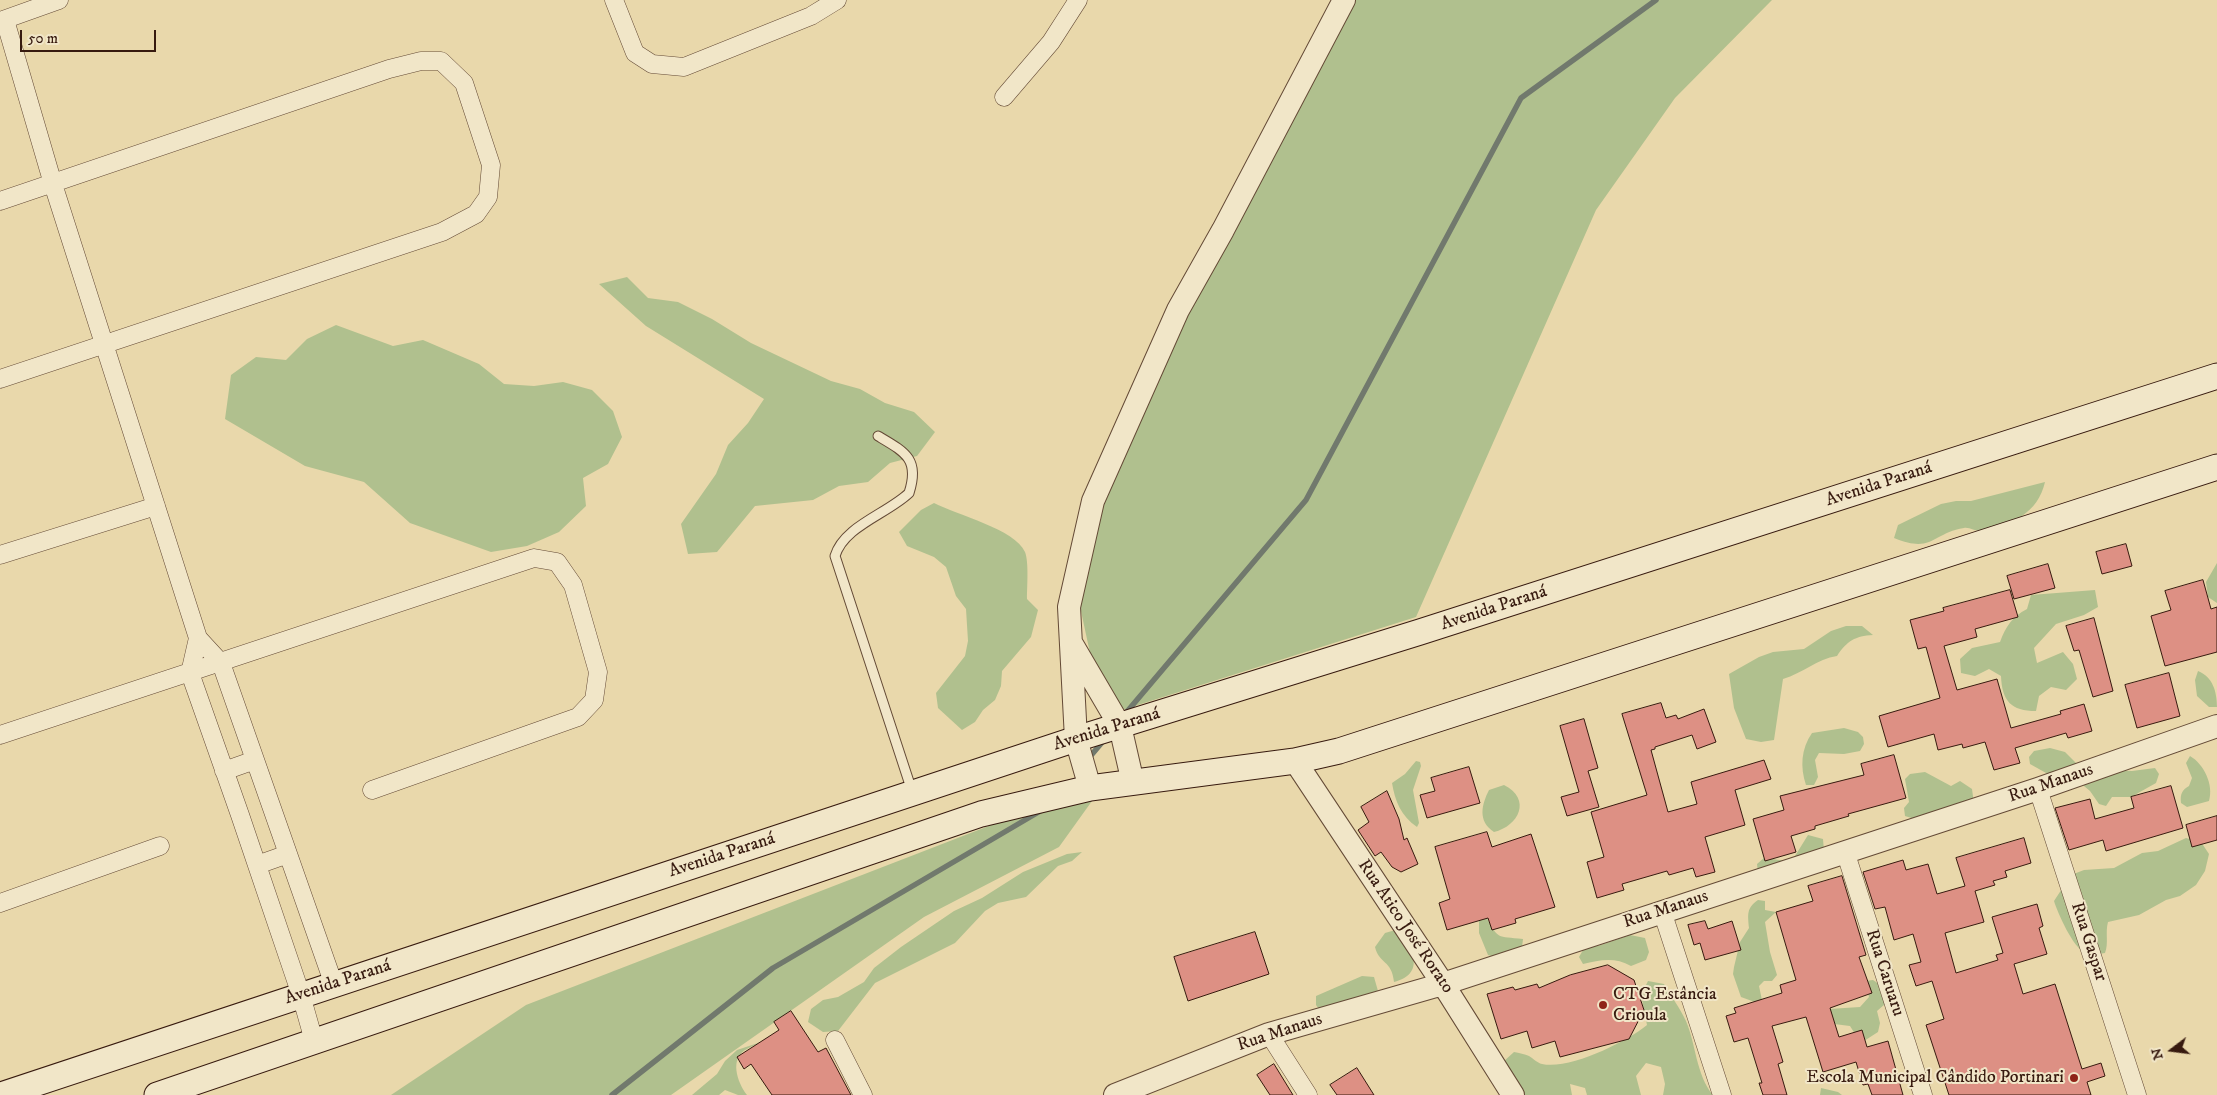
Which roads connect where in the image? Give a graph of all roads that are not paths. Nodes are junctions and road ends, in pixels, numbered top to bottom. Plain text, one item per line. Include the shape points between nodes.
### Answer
1 (58, 0) edge
2 (614, 0) edge
3 (837, 0) edge
4 (1078, 0) edge
5 (1344, 0) edge
6 (3, 20) edge
7 (1004, 97) dead end
8 (53, 184) junction
9 (0, 201) edge
10 (103, 346) junction
11 (2217, 376) edge
12 (0, 379) edge
13 (878, 436) dead end
14 (2217, 467) edge
15 (156, 506) junction
16 (0, 555) edge
17 (198, 638) junction
18 (1069, 639) junction
19 (221, 663) junction
20 (190, 673) junction
21 (1120, 726) junction
22 (2216, 729) edge
23 (0, 735) edge
24 (1076, 739) junction
25 (255, 760) junction
26 (1294, 761) junction
27 (224, 771) junction
28 (1133, 783) junction
29 (2038, 789) junction
30 (372, 790) dead end
31 (1082, 790) junction
32 (913, 793) junction
33 (160, 846) dead end
34 (1844, 851) junction
35 (288, 854) junction
36 (256, 865) junction
37 (0, 903) edge
38 (1662, 911) junction
39 (1443, 984) junction
40 (334, 985) junction
41 (301, 995) junction
42 (1269, 1034) junction
43 (835, 1040) dead end
44 (314, 1041) junction
45 (1, 1095) edge
46 (157, 1095) edge
47 (863, 1095) edge
48 (1115, 1095) edge
49 (1308, 1095) edge
50 (1513, 1095) edge
51 (1722, 1095) edge
52 (1923, 1095) edge
53 (2137, 1095) edge

1 - 6 street
2 - 3 street via 635,53 652,64 684,66 811,16
4 - 7 street via 1051,42
5 - 18 street via 1178,310 1093,501 1073,580
6 - 8 street
8 - 9 street
8 - 10 street
8 - 10 street via 388,68 421,61 441,61 464,83 491,165 488,196 476,214 442,232
10 - 12 street
10 - 15 street
11 - 21 main road, Avenida Paraná
13 - 32 lane via 906,453 914,470 909,493 858,528 837,549 835,556
14 - 26 main road via 1339,751
15 - 16 street
15 - 17 street
17 - 19 street
17 - 20 street
18 - 21 street
18 - 24 street
19 - 20 street
19 - 25 street
19 - 30 street via 534,558 557,562 574,585 598,672 594,700 578,718
20 - 23 street
20 - 27 street
21 - 24 main road, Avenida Paraná
21 - 28 street
22 - 29 street, Rua Manaus
24 - 31 street
24 - 32 main road, Avenida Paraná
25 - 27 street
25 - 35 street
26 - 28 main road
26 - 39 street, Rua Atico José Rorato
27 - 36 street
28 - 31 main road
29 - 34 street, Rua Manaus
29 - 53 street, Rua Gaspar
31 - 44 main road via 981,814
32 - 40 main road, Avenida Paraná
33 - 37 street
34 - 38 street, Rua Manaus
34 - 52 street, Rua Caruaru
35 - 36 street
35 - 40 street
36 - 41 street
38 - 39 street, Rua Manaus
38 - 51 street
39 - 42 street, Rua Manaus
39 - 50 street, Rua Atico José Rorato
40 - 41 main road, Avenida Paraná
41 - 44 street
41 - 45 main road, Avenida Paraná
42 - 48 street, Rua Manaus
42 - 49 street
43 - 47 street
44 - 46 main road

